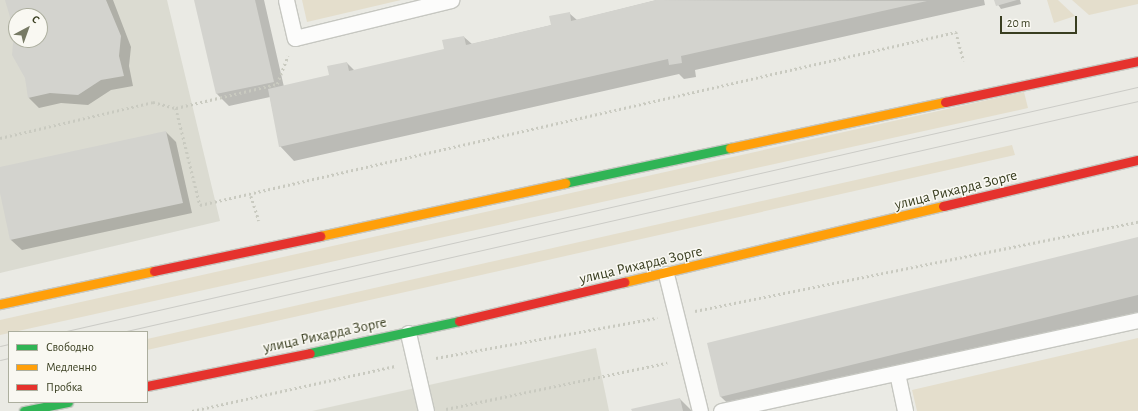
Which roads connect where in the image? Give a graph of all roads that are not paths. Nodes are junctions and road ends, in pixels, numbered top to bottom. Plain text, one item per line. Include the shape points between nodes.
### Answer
1 (286, 0) edge
2 (451, 0) edge
3 (1138, 61) edge
4 (1138, 160) edge
5 (666, 274) junction
6 (0, 304) edge
7 (1138, 320) edge
8 (408, 333) junction
9 (897, 373) junction
10 (148, 386) edge
11 (63, 403) edge
12 (24, 411) edge
13 (426, 411) edge
14 (700, 411) edge
15 (721, 411) edge
16 (905, 411) edge

1 - 2 lane via 295,38
3 - 6 street
4 - 5 street, улица Рихарда Зорге
5 - 8 street, улица Рихарда Зорге
5 - 14 lane
7 - 9 lane
8 - 10 street, улица Рихарда Зорге
8 - 13 lane
9 - 15 lane
9 - 16 lane
11 - 12 street

